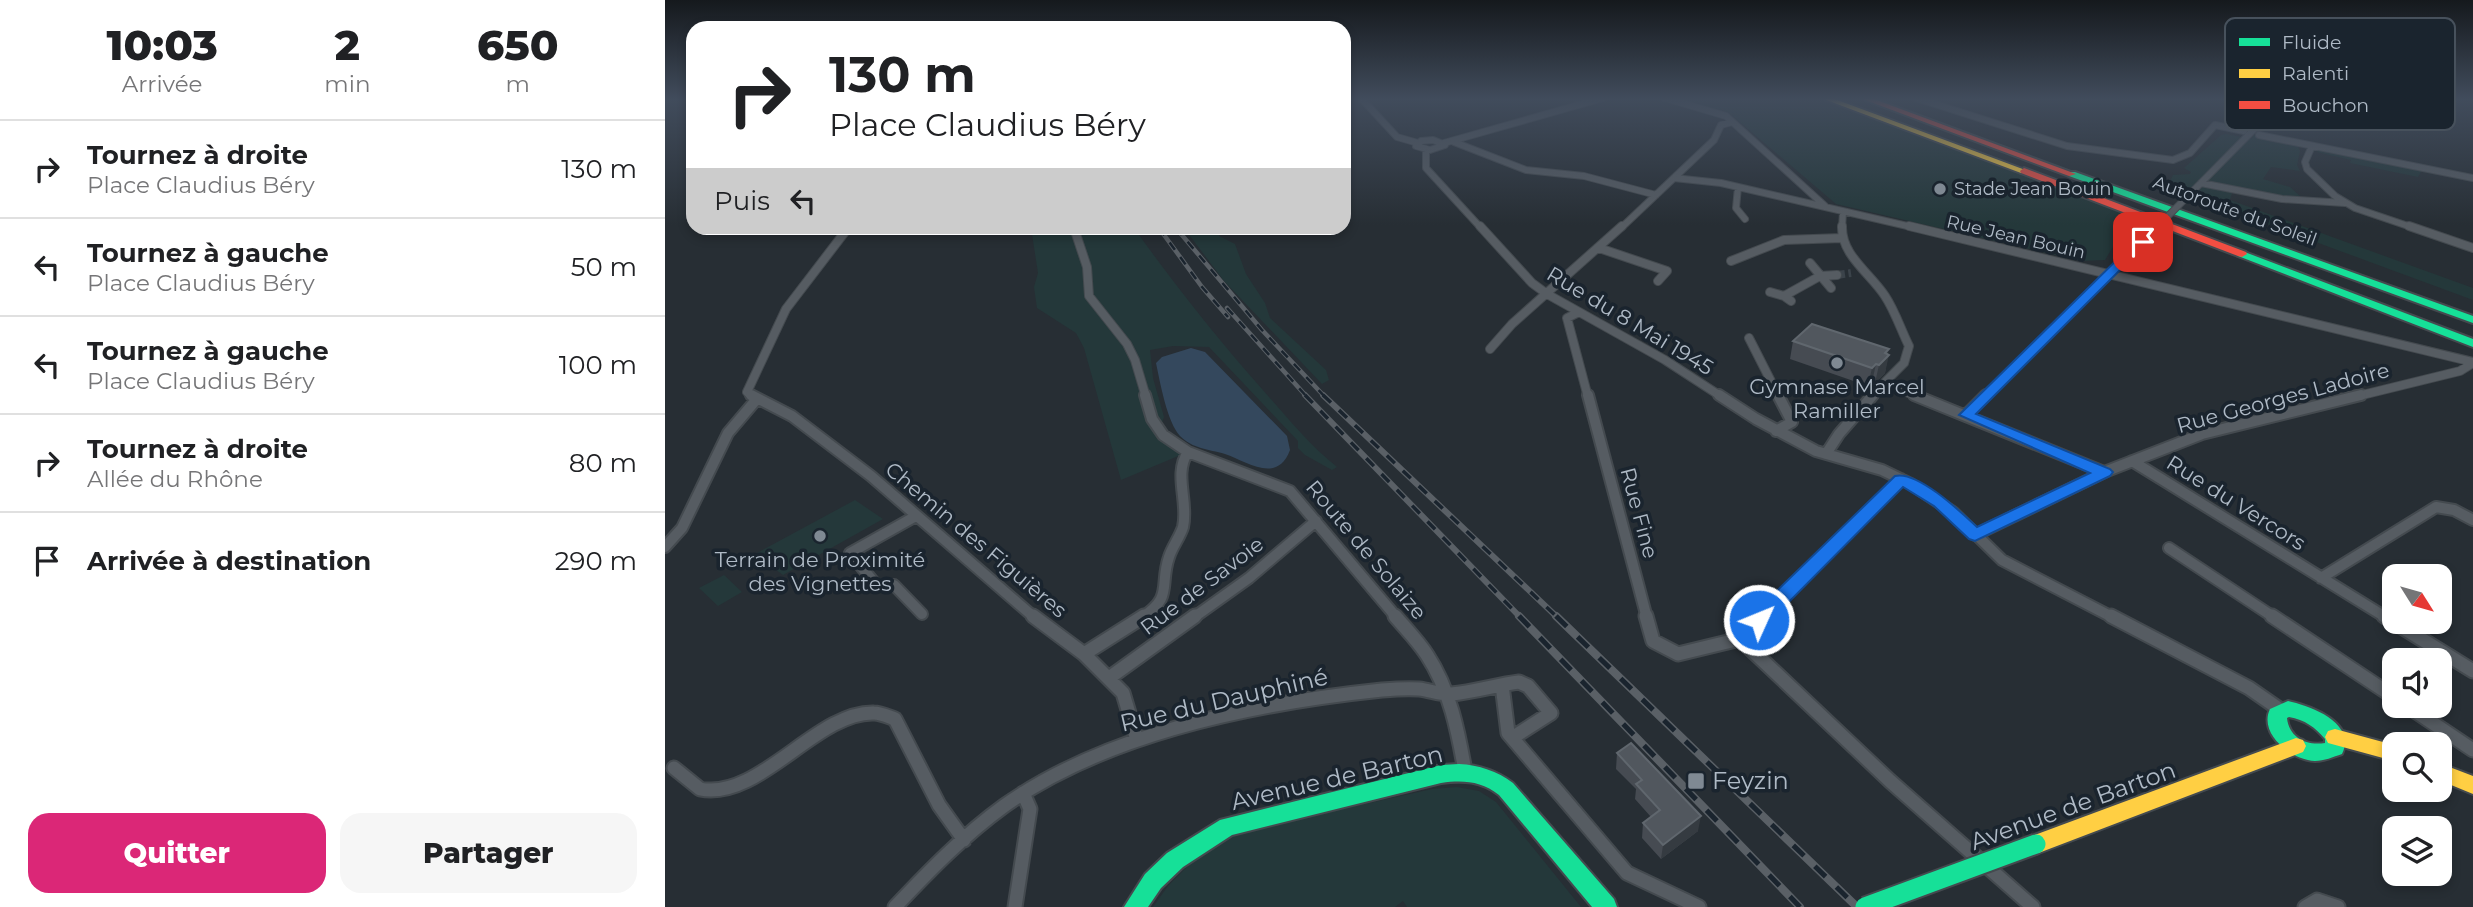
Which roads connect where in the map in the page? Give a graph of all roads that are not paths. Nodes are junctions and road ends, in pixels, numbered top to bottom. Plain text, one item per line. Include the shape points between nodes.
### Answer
1 (1409, 140) edge
2 (1431, 140) edge
3 (1434, 140) edge
4 (1460, 140) edge
5 (1714, 140) edge
6 (1753, 140) edge
7 (1941, 140) edge
8 (1982, 140) edge
9 (2000, 140) edge
10 (2049, 140) edge
11 (2201, 140) edge
12 (2243, 140) edge
13 (2285, 140) edge
14 (1454, 142) junction
15 (1418, 143) junction
16 (1444, 143) junction
17 (2312, 146) junction
18 (1426, 150) junction
19 (1674, 178) junction
20 (2473, 178) edge
21 (2201, 183) junction
22 (1738, 187) junction
23 (1656, 195) junction
24 (2345, 203) junction
25 (1825, 206) junction
26 (1843, 212) junction
27 (1745, 219) dead end
28 (843, 235) edge
29 (1076, 235) edge
30 (1842, 238) junction
31 (1599, 248) junction
32 (2473, 248) edge
33 (1731, 261) dead end
34 (1810, 262) dead end
35 (1865, 272) junction
36 (1851, 273) tunnel mouth
37 (1837, 275) tunnel mouth
38 (2110, 275) junction
39 (1820, 276) junction
40 (1658, 281) dead end
41 (1831, 288) dead end
42 (1770, 292) dead end
43 (1548, 294) junction
44 (2473, 310) edge
45 (1579, 312) junction
46 (2473, 320) edge
47 (1749, 338) dead end
48 (2473, 344) edge
49 (1490, 349) dead end
50 (2473, 363) edge
51 (1884, 383) junction
52 (756, 400) junction
53 (1966, 415) junction
54 (1776, 431) junction
55 (1188, 452) junction
56 (1826, 454) junction
57 (2132, 461) junction
58 (2104, 472) junction
59 (1901, 479) junction
60 (916, 516) junction
61 (2473, 520) edge
62 (1316, 521) junction
63 (1975, 535) junction
64 (665, 547) edge
65 (2169, 548) dead end
66 (2321, 578) junction
67 (922, 614) dead end
68 (1740, 639) junction
69 (1084, 654) junction
70 (2473, 671) edge
71 (1109, 678) junction
72 (1502, 685) junction
73 (2382, 689) edge
74 (1448, 695) junction
75 (2281, 711) junction
76 (2425, 718) edge
77 (2335, 737) junction
78 (1512, 738) junction
79 (1137, 740) junction
80 (2296, 746) junction
81 (2382, 749) edge
82 (2473, 750) edge
83 (674, 768) dead end
84 (1465, 771) junction
85 (2452, 776) edge
86 (2473, 785) edge
87 (1023, 793) junction
88 (964, 840) junction
89 (895, 907) edge
90 (1015, 907) edge
91 (1135, 907) edge
92 (1606, 907) edge
93 (1699, 907) edge
94 (1865, 907) edge
95 (2033, 907) edge
96 (2305, 907) edge
97 (2338, 907) edge

1 - 15 street
2 - 15 street
3 - 16 street
4 - 14 street
5 - 19 street
6 - 25 street
7 - 48 main road
8 - 46 main road, Autoroute du Soleil
9 - 44 main road, Autoroute du Soleil
10 - 11 street via 2173,160 2190,153
12 - 21 street
13 - 17 street
14 - 16 street
14 - 23 street via 1516,167 1584,176
15 - 18 street via 1417,148
16 - 18 street via 1442,148
17 - 20 street
17 - 24 street via 2307,169
18 - 43 street, Rue du 8 Mai 1945 via 1426,168 1532,283
19 - 22 street, Rue Jean Bouin
19 - 23 street
21 - 24 street via 2282,199
21 - 38 street, bridge
22 - 25 street, Rue Jean Bouin
22 - 27 street via 1736,208
23 - 31 street
24 - 32 street
25 - 26 street, Rue Jean Bouin
26 - 30 street
26 - 38 street, Rue Jean Bouin
28 - 52 street via 786,309 747,392
29 - 55 street, Route de Solaize via 1087,267 1089,296 1131,352 1152,419 1164,436
30 - 33 street via 1779,240
30 - 35 street
31 - 40 street via 1667,271
31 - 43 street
34 - 39 street
35 - 36 street
35 - 51 street via 1885,296 1909,346 1903,363
37 - 39 street
38 - 50 street, Rue Jean Bouin
38 - 53 street
39 - 41 street
39 - 42 street via 1788,299
43 - 45 street, Rue du 8 Mai 1945
43 - 49 street
45 - 54 street, Rue du 8 Mai 1945
45 - 68 street, Rue Fine via 1567,318 1653,641 1678,654
47 - 54 street via 1791,422
50 - 57 street, Rue Georges Ladoire via 2460,371 2202,434
51 - 53 street
51 - 56 street
52 - 60 street, Chemin des Figuières via 792,416
52 - 64 street via 728,433 682,528
53 - 58 street
54 - 56 street, Rue du 8 Mai 1945
55 - 62 street, Route de Solaize via 1290,491
55 - 69 street via 1181,462 1183,526 1168,559 1165,594 1149,613
56 - 59 street, Rue du 8 Mai 1945
57 - 58 street, Rue Georges Ladoire
57 - 66 street, Rue du Vercors
58 - 63 street, Rue Georges Ladoire
59 - 63 street, Rue du 8 Mai 1945 via 1940,502
59 - 68 street
60 - 67 street via 851,554 877,586 894,585
60 - 69 street, Chemin des Figuières
61 - 66 street via 2454,510 2436,508
62 - 71 street, Rue de Savoie via 1249,578
62 - 74 street, Route de Solaize via 1426,653
63 - 75 street, Rue du 8 Mai 1945 via 2002,560 2238,682
65 - 73 street
66 - 70 street, Rue du Vercors
68 - 95 street
69 - 71 street, Chemin des Figuières
71 - 79 street, Chemin des Figuières via 1122,692
72 - 74 street, Rue du Dauphiné
72 - 78 street
72 - 78 street via 1524,683 1551,713
74 - 79 street, Rue du Dauphiné via 1418,689 1362,693 1251,712
74 - 84 street, Route de Solaize
75 - 77 main road via 2297,710 2316,717
75 - 80 main road via 2276,726
76 - 82 street
77 - 80 main road via 2330,752 2315,753
77 - 81 main road
78 - 93 street via 1627,873
79 - 87 street, Rue du Dauphiné
80 - 94 main road, Avenue de Barton, bridge
83 - 88 street via 687,782 704,790 733,785 848,719 886,713 895,719 939,805
84 - 91 main road, Avenue de Barton via 1227,827 1175,858
84 - 92 main road, Avenue de Barton via 1494,779 1506,789
85 - 86 main road
87 - 88 street, Rue du Dauphiné
87 - 90 street via 1030,809
88 - 89 street, Rue du Dauphiné
96 - 97 street via 2317,900

